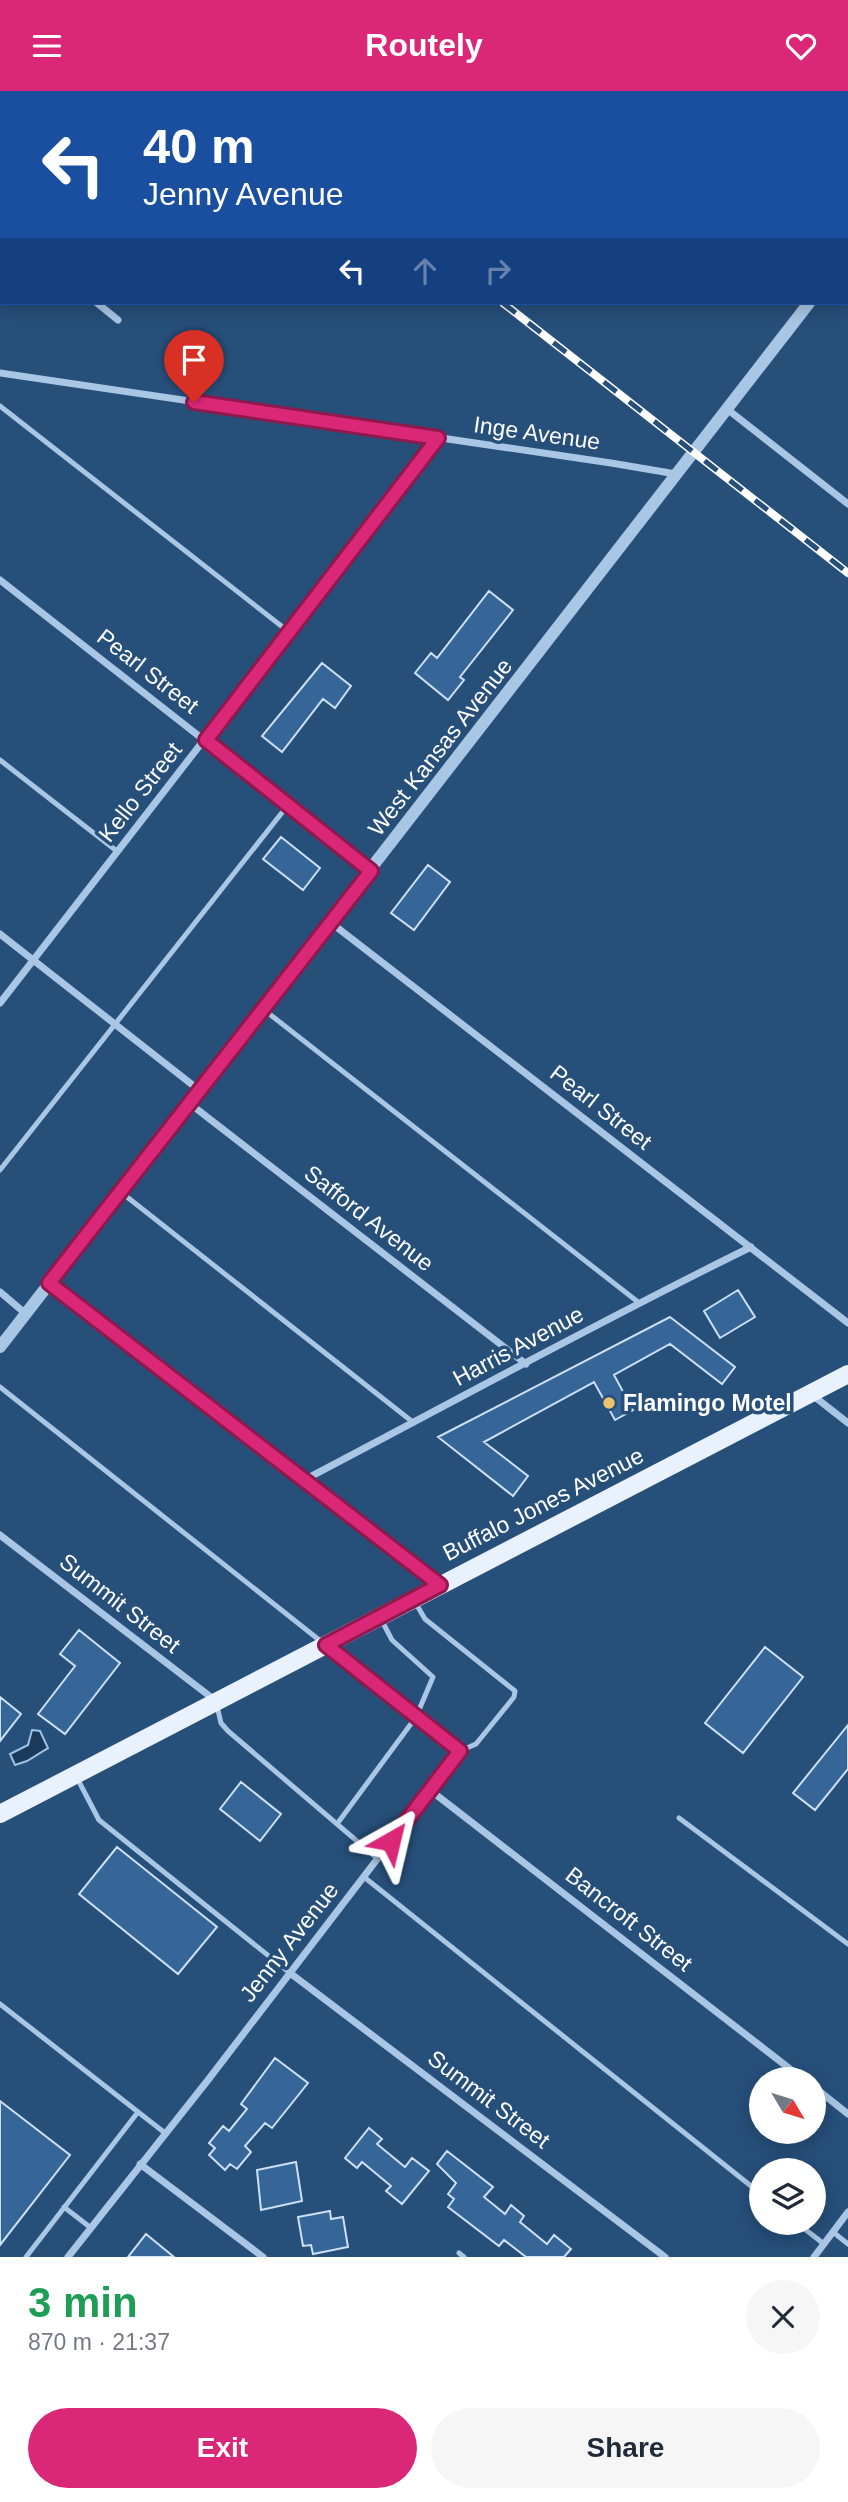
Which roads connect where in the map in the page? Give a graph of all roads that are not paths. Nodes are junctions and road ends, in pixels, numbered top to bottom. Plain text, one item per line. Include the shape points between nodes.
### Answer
1 (99, 305) edge
2 (808, 305) edge
3 (118, 320) dead end
4 (0, 373) edge
5 (0, 406) edge
6 (727, 409) junction
7 (438, 438) junction
8 (676, 474) junction
9 (848, 503) edge
10 (0, 580) edge
11 (289, 632) junction
12 (206, 740) junction
13 (0, 760) edge
14 (288, 804) junction
15 (118, 852) junction
16 (371, 871) junction
17 (330, 922) junction
18 (0, 934) edge
19 (33, 960) junction
20 (0, 1003) edge
21 (262, 1008) junction
22 (115, 1024) junction
23 (199, 1090) junction
24 (189, 1103) junction
25 (0, 1170) edge
26 (121, 1192) junction
27 (751, 1247) junction
28 (49, 1283) junction
29 (0, 1292) edge
30 (638, 1302) junction
31 (26, 1314) junction
32 (848, 1323) edge
33 (0, 1347) edge
34 (526, 1364) junction
35 (848, 1374) edge
36 (0, 1387) edge
37 (810, 1394) junction
38 (414, 1423) junction
39 (848, 1423) edge
40 (304, 1480) junction
41 (0, 1535) edge
42 (440, 1585) junction
43 (413, 1599) junction
44 (380, 1616) junction
45 (326, 1645) junction
46 (216, 1702) junction
47 (415, 1717) junction
48 (460, 1751) junction
49 (76, 1775) junction
50 (430, 1790) junction
51 (0, 1814) edge
52 (679, 1818) dead end
53 (337, 1824) junction
54 (378, 1859) junction
55 (364, 1877) junction
56 (848, 1944) edge
57 (290, 1973) junction
58 (0, 2004) edge
59 (788, 2067) edge
60 (826, 2097) edge
61 (138, 2112) junction
62 (848, 2114) edge
63 (165, 2133) junction
64 (140, 2164) junction
65 (749, 2184) edge
66 (64, 2207) junction
67 (848, 2213) edge
68 (90, 2228) junction
69 (833, 2232) junction
70 (812, 2235) edge
71 (824, 2244) junction
72 (848, 2244) edge
73 (26, 2257) edge
74 (68, 2257) edge
75 (263, 2257) edge
76 (665, 2257) edge
77 (814, 2257) edge

1 - 3 street
2 - 6 street, West Kansas Avenue
4 - 7 street, Inge Avenue
5 - 11 lane
6 - 8 street, West Kansas Avenue
6 - 9 street
7 - 8 street, Inge Avenue
7 - 11 street, Kello Street
8 - 16 street, West Kansas Avenue
10 - 12 street, Pearl Street
11 - 12 street, Kello Street
12 - 14 street, Pearl Street
12 - 15 street, Kello Street
13 - 15 lane
14 - 16 street, Pearl Street
14 - 22 lane
15 - 19 street, Kello Street
16 - 17 street, West Kansas Avenue
17 - 21 street, West Kansas Avenue
17 - 27 street, Pearl Street
18 - 19 street
19 - 20 street, Kello Street
19 - 22 street
21 - 23 street, West Kansas Avenue
21 - 30 lane
22 - 23 street
22 - 25 lane
23 - 24 street, West Kansas Avenue
24 - 26 street, West Kansas Avenue
24 - 34 street, Safford Avenue
26 - 28 street, West Kansas Avenue
26 - 38 lane
27 - 30 street, Harris Avenue
27 - 32 street, Pearl Street
28 - 31 street, West Kansas Avenue
28 - 40 street
29 - 31 street
30 - 34 street, Harris Avenue
31 - 33 street, West Kansas Avenue
34 - 38 street, Harris Avenue
35 - 37 main road, Buffalo Jones Avenue
36 - 45 lane
37 - 39 street
37 - 42 main road, Buffalo Jones Avenue
38 - 40 street, Harris Avenue
40 - 42 street
41 - 46 street, Summit Street
42 - 43 main road, Buffalo Jones Avenue
43 - 44 main road, Buffalo Jones Avenue
43 - 48 lane via 425,1619 515,1691 477,1744
44 - 45 main road, Buffalo Jones Avenue
44 - 47 lane via 392,1640 433,1677
45 - 46 main road, Buffalo Jones Avenue
45 - 47 street
46 - 49 main road, Buffalo Jones Avenue
46 - 53 lane via 228,1731
47 - 48 street
47 - 53 lane
48 - 50 street, Jenny Avenue
49 - 51 main road, Buffalo Jones Avenue
49 - 57 lane via 99,1820
50 - 54 street, Jenny Avenue
50 - 59 street, Bancroft Street
52 - 56 lane
53 - 54 lane
54 - 55 street, Jenny Avenue
55 - 57 street, Jenny Avenue
55 - 65 lane
57 - 63 street, Jenny Avenue
57 - 76 street, Summit Street
58 - 61 lane
60 - 62 street
61 - 63 lane
61 - 66 lane
63 - 64 street, Jenny Avenue
64 - 68 street, Jenny Avenue
64 - 75 street
66 - 68 lane
66 - 73 lane
67 - 69 street
68 - 74 street, Jenny Avenue
69 - 71 street
69 - 72 lane
70 - 71 lane
71 - 77 street

